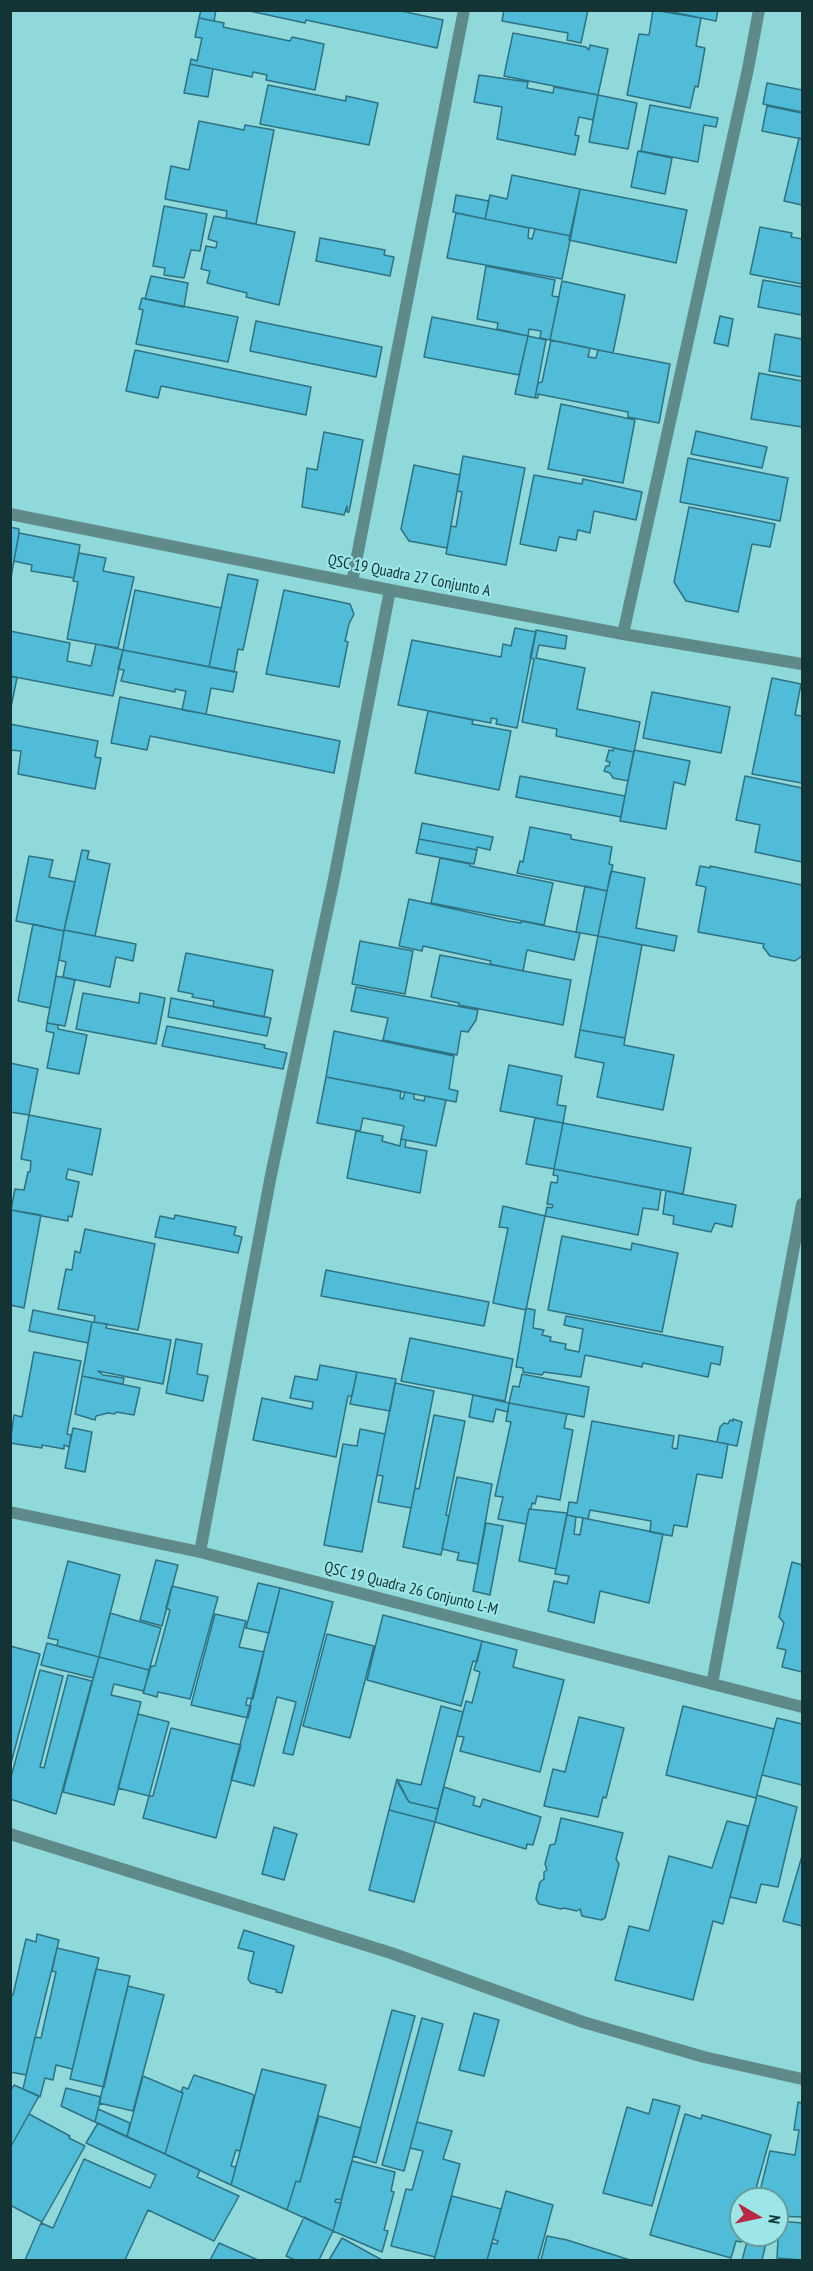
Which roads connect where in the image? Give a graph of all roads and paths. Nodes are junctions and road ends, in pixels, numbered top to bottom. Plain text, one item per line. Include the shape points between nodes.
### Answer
1 (464, 10) edge
2 (759, 10) edge
3 (10, 514) edge
4 (352, 582) junction
5 (390, 590) junction
6 (623, 634) junction
7 (802, 664) edge
8 (802, 1204) edge
9 (10, 1512) edge
10 (200, 1552) junction
11 (712, 1684) junction
12 (802, 1707) edge
13 (10, 1834) edge
14 (802, 2079) edge

1 - 4 street
2 - 6 street
3 - 4 street, QSC 19 Quadra 27 Conjunto A
4 - 5 street, QSC 19 Quadra 27 Conjunto A
5 - 6 street, QSC 19 Quadra 27 Conjunto A
5 - 10 street
6 - 7 street, QSC 19 Quadra 27 Conjunto A
8 - 11 street
9 - 10 street, QSC 19 Quadra 26 Conjunto L-M
10 - 11 street, QSC 19 Quadra 26 Conjunto L-M
11 - 12 street, QSC 19 Quadra 26 Conjunto L-M
13 - 14 street via 391,1953 583,2022 704,2057

